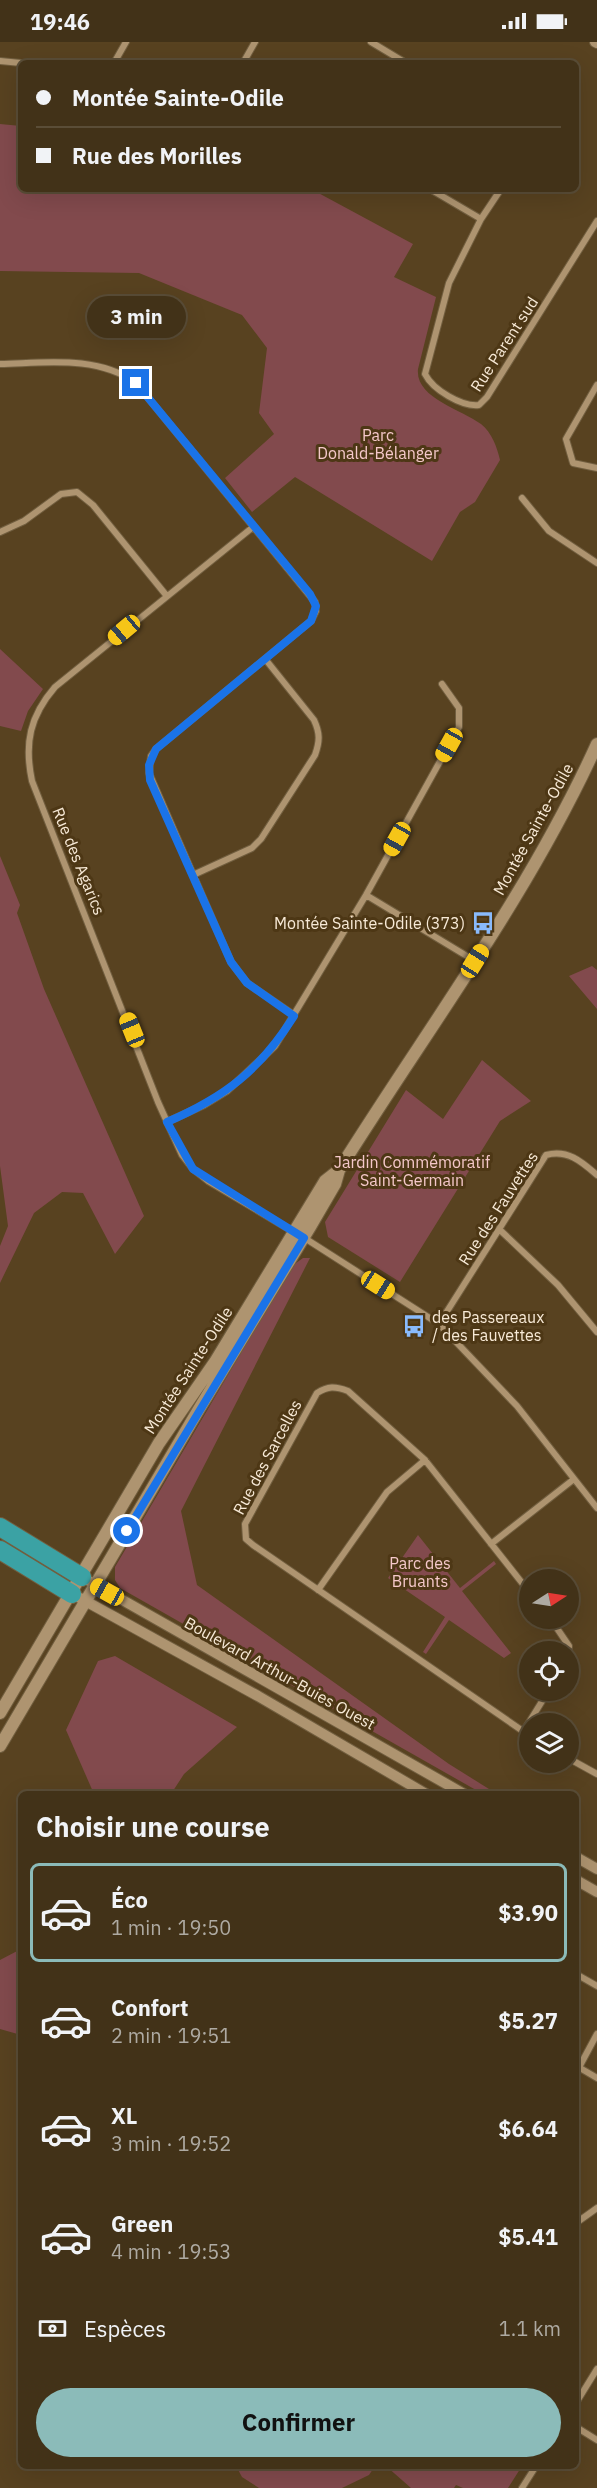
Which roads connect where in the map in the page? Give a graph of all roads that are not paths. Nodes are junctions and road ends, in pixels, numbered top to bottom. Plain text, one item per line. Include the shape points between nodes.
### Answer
1 (126, 42) edge
2 (255, 42) edge
3 (370, 42) edge
4 (116, 60) edge
5 (245, 60) edge
6 (401, 60) edge
7 (0, 62) edge
8 (18, 63) edge
9 (435, 192) edge
10 (499, 192) edge
11 (481, 219) junction
12 (597, 221) edge
13 (0, 364) edge
14 (597, 385) edge
15 (597, 468) edge
16 (522, 498) dead end
17 (253, 527) junction
18 (0, 532) edge
19 (597, 563) edge
20 (166, 595) junction
21 (266, 660) junction
22 (442, 684) dead end
23 (597, 744) edge
24 (193, 875) junction
25 (366, 895) junction
26 (475, 961) junction
27 (294, 1016) junction
28 (167, 1122) junction
29 (597, 1175) edge
30 (500, 1230) junction
31 (299, 1235) junction
32 (439, 1324) junction
33 (597, 1332) edge
34 (425, 1460) junction
35 (574, 1479) junction
36 (597, 1508) edge
37 (0, 1527) edge
38 (491, 1544) junction
39 (0, 1550) edge
40 (519, 1579) edge
41 (88, 1581) junction
42 (318, 1590) junction
43 (79, 1597) junction
44 (0, 1713) edge
45 (519, 1729) edge
46 (0, 1746) edge
47 (579, 1764) edge
48 (597, 1774) edge
49 (421, 1791) edge
50 (459, 1791) edge
51 (579, 1859) edge
52 (597, 1869) edge
53 (579, 1882) edge
54 (597, 1892) edge
55 (579, 1976) edge
56 (597, 1986) edge
57 (597, 2034) edge
58 (579, 2068) edge
59 (579, 2070) edge
60 (597, 2078) edge
61 (597, 2208) edge
62 (579, 2221) edge
63 (597, 2369) edge
64 (579, 2398) edge
65 (579, 2429) edge
66 (597, 2440) edge
67 (534, 2469) edge
68 (522, 2488) edge

1 - 4 street
2 - 5 street
3 - 6 street
7 - 8 street
9 - 11 street
10 - 11 street
11 - 12 street, Rue Parent sud via 449,282 425,374 429,382 468,406 479,405 487,397
13 - 17 street via 92,365 123,374 148,396
14 - 15 street via 566,439 573,463
16 - 19 street via 549,531
17 - 20 street, Rue des Agarics
17 - 21 street via 316,606 311,621
18 - 20 street via 24,521 61,494 77,492 93,505
20 - 28 street, Rue des Agarics via 55,687 34,718 28,746 32,780
21 - 24 street via 152,756 150,780
21 - 24 street via 314,720 320,743 261,839 239,856
22 - 25 street via 459,708 459,727
23 - 26 main road, Montée Sainte-Odile via 554,831
24 - 27 street via 239,974 255,990
25 - 26 street
25 - 27 street
26 - 31 main road, Montée Sainte-Odile via 339,1170 325,1181
27 - 28 street via 275,1046 246,1076 204,1105
28 - 31 street, Rue des Agarics via 193,1169
29 - 30 street, Rue des Fauvettes via 569,1155 546,1155
30 - 32 street, Rue des Fauvettes
30 - 33 street via 558,1285
31 - 32 street, Rue des Agarics
31 - 41 main road, Montée Sainte-Odile via 159,1443
32 - 35 street, Rue des Agarics via 517,1407
34 - 38 street, Rue des Sarcelles
34 - 42 street via 387,1492
34 - 42 street, Rue des Sarcelles via 348,1391 326,1387 317,1393 244,1532 246,1539
35 - 36 street, Rue des Agarics
35 - 38 street
37 - 41 highway
38 - 40 street, Rue des Sarcelles
39 - 43 highway
41 - 43 main road, Montée Sainte-Odile
41 - 50 street, Boulevard Arthur-Buies Ouest
42 - 45 street, Rue des Sarcelles
43 - 44 main road
43 - 46 main road
43 - 49 street, Boulevard Arthur-Buies Ouest
47 - 48 street
51 - 52 street
53 - 54 street
55 - 56 street
57 - 58 street
59 - 60 street
61 - 62 street
63 - 64 street
65 - 66 street
67 - 68 street

